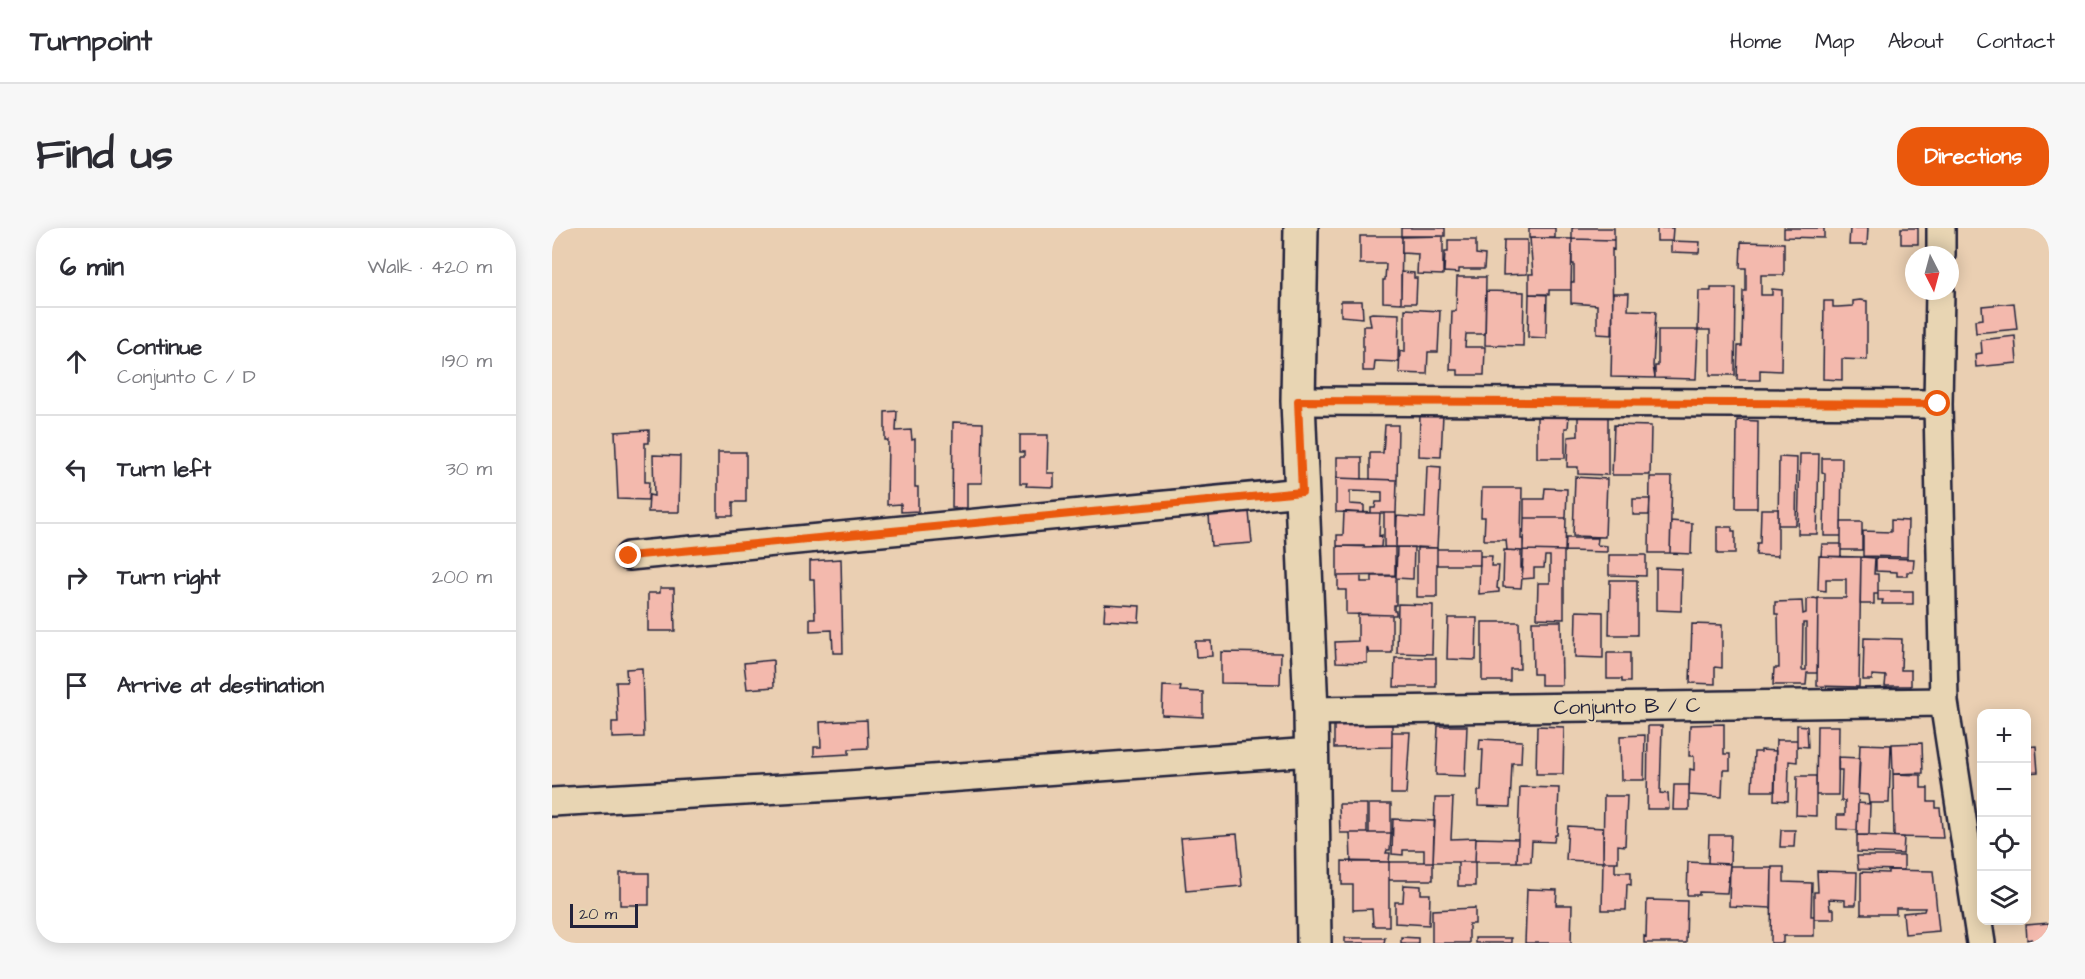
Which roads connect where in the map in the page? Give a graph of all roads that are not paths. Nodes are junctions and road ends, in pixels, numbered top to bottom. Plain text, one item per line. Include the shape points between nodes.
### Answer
1 (1298, 228) edge
2 (1941, 228) edge
3 (1941, 246) edge
4 (1940, 300) edge
5 (1298, 401) junction
6 (1938, 404) junction
7 (1302, 492) junction
8 (629, 556) dead end
9 (1944, 702) junction
10 (1311, 711) junction
11 (1311, 752) junction
12 (552, 801) edge
13 (1314, 943) edge
14 (1981, 943) edge

1 - 5 street
2 - 3 street
4 - 6 street
5 - 6 street
5 - 7 street
6 - 9 street
7 - 8 street
7 - 10 street
9 - 10 street, Conjunto B / C
9 - 14 street
10 - 11 street
11 - 12 street via 834,786
11 - 13 street

